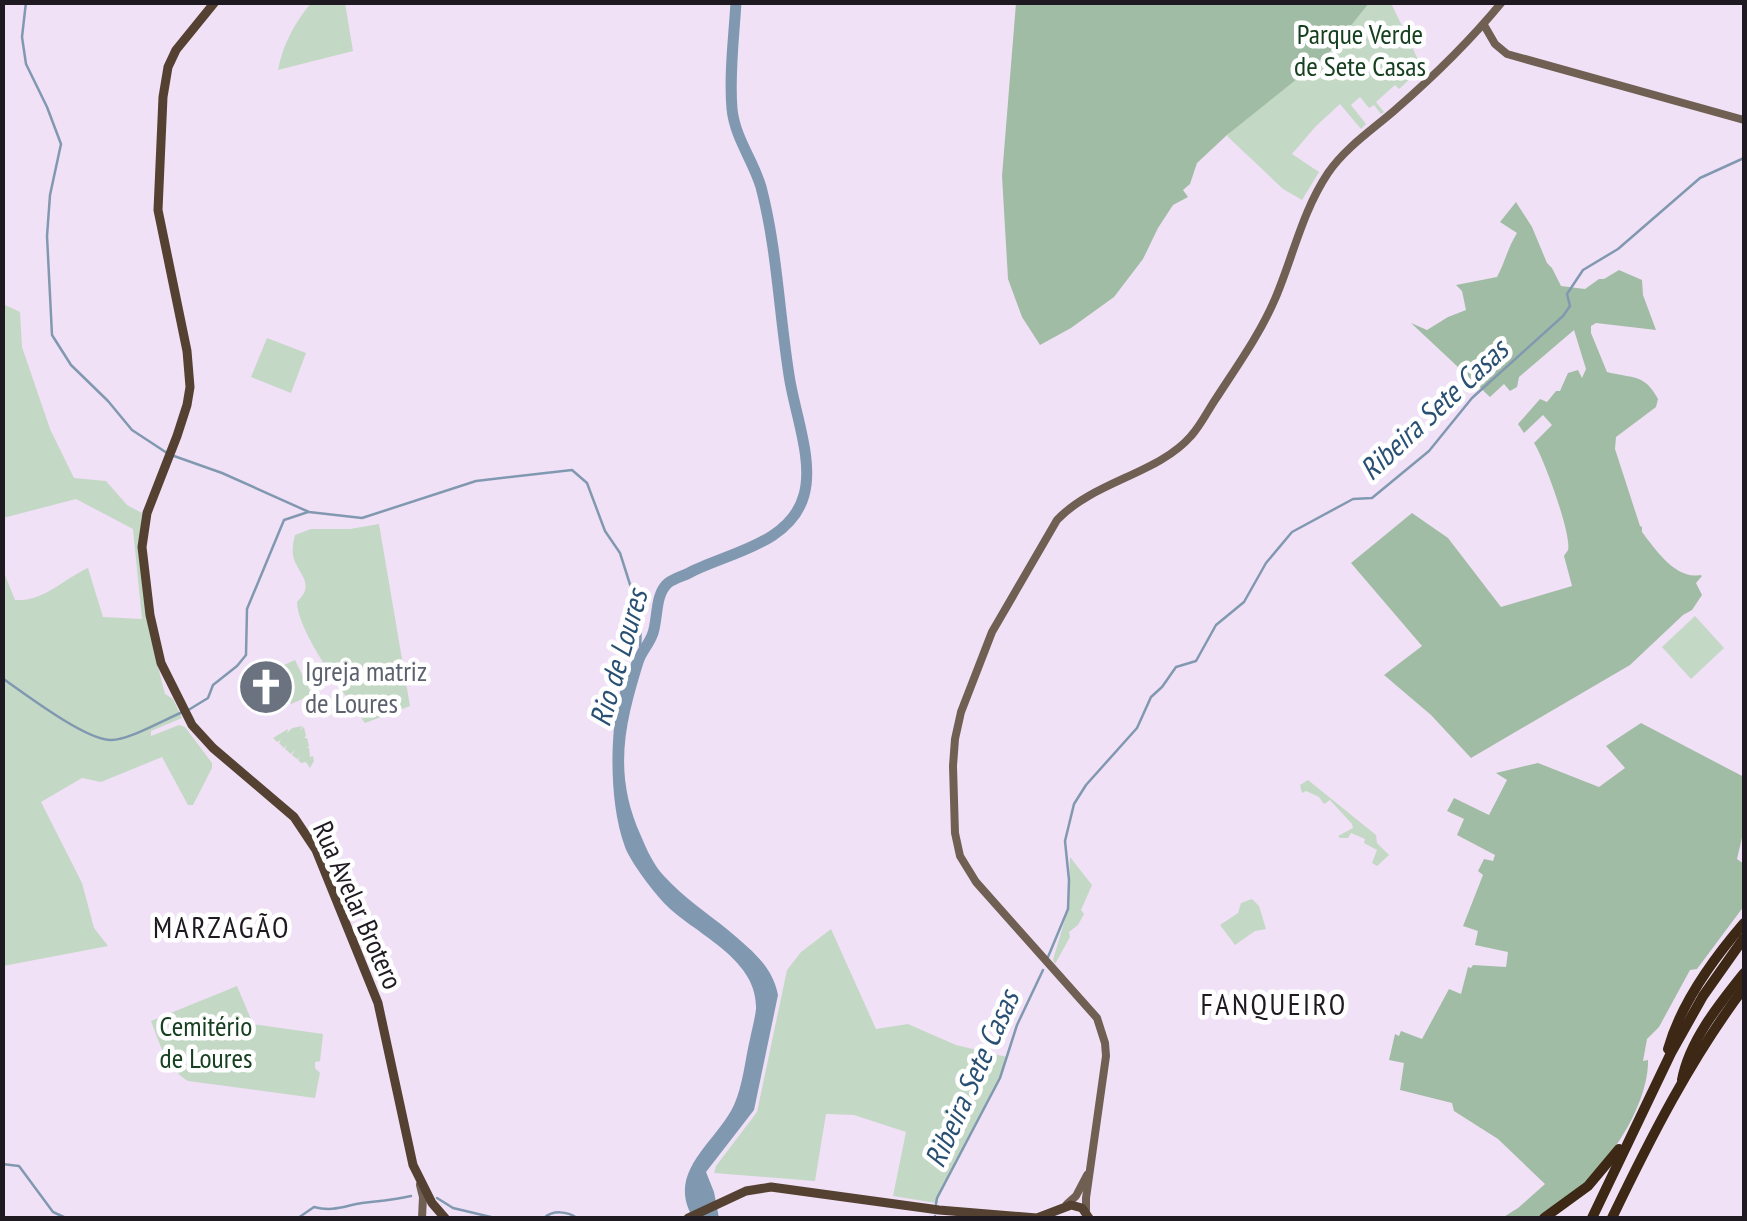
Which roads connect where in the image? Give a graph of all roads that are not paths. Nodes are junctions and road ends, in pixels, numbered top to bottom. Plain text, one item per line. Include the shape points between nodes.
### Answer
1 (215, 2) edge
2 (1502, 2) edge
3 (1484, 25) junction
4 (1744, 120) edge
5 (1744, 923) edge
6 (1744, 938) edge
7 (1744, 973) edge
8 (1744, 988) edge
9 (1660, 1079) junction
10 (1681, 1086) junction
11 (1645, 1111) junction
12 (1089, 1171) junction
13 (417, 1176) junction
14 (434, 1206) junction
15 (1059, 1212) edge
16 (1089, 1216) edge
17 (424, 1218) edge
18 (445, 1218) edge
19 (688, 1218) edge
20 (1037, 1218) edge
21 (1544, 1218) edge
22 (1592, 1218) edge
23 (1612, 1218) edge

1 - 13 main road, Rua Avelar Brotero via 176,50 163,97 158,210 190,380 188,405 147,513 142,547 150,615 167,679 192,726 294,817 316,850 378,1003
2 - 3 main road
3 - 4 main road via 1507,54
3 - 12 main road via 1329,172 1262,327 1192,436 1086,496 1057,520 992,632 961,712 953,766 960,856 1097,1018 1104,1035
5 - 9 highway via 1674,1027
6 - 9 highway via 1703,996
7 - 10 highway via 1690,1054
8 - 10 highway
9 - 11 highway
10 - 23 highway
11 - 21 highway via 1588,1186
11 - 22 highway
12 - 15 main road
12 - 16 main road
13 - 14 main road, Rua Avelar Brotero
13 - 17 main road
14 - 17 main road
14 - 18 main road, Rua Avelar Brotero
15 - 16 main road via 1076,1206
15 - 20 main road
19 - 20 main road via 771,1186

